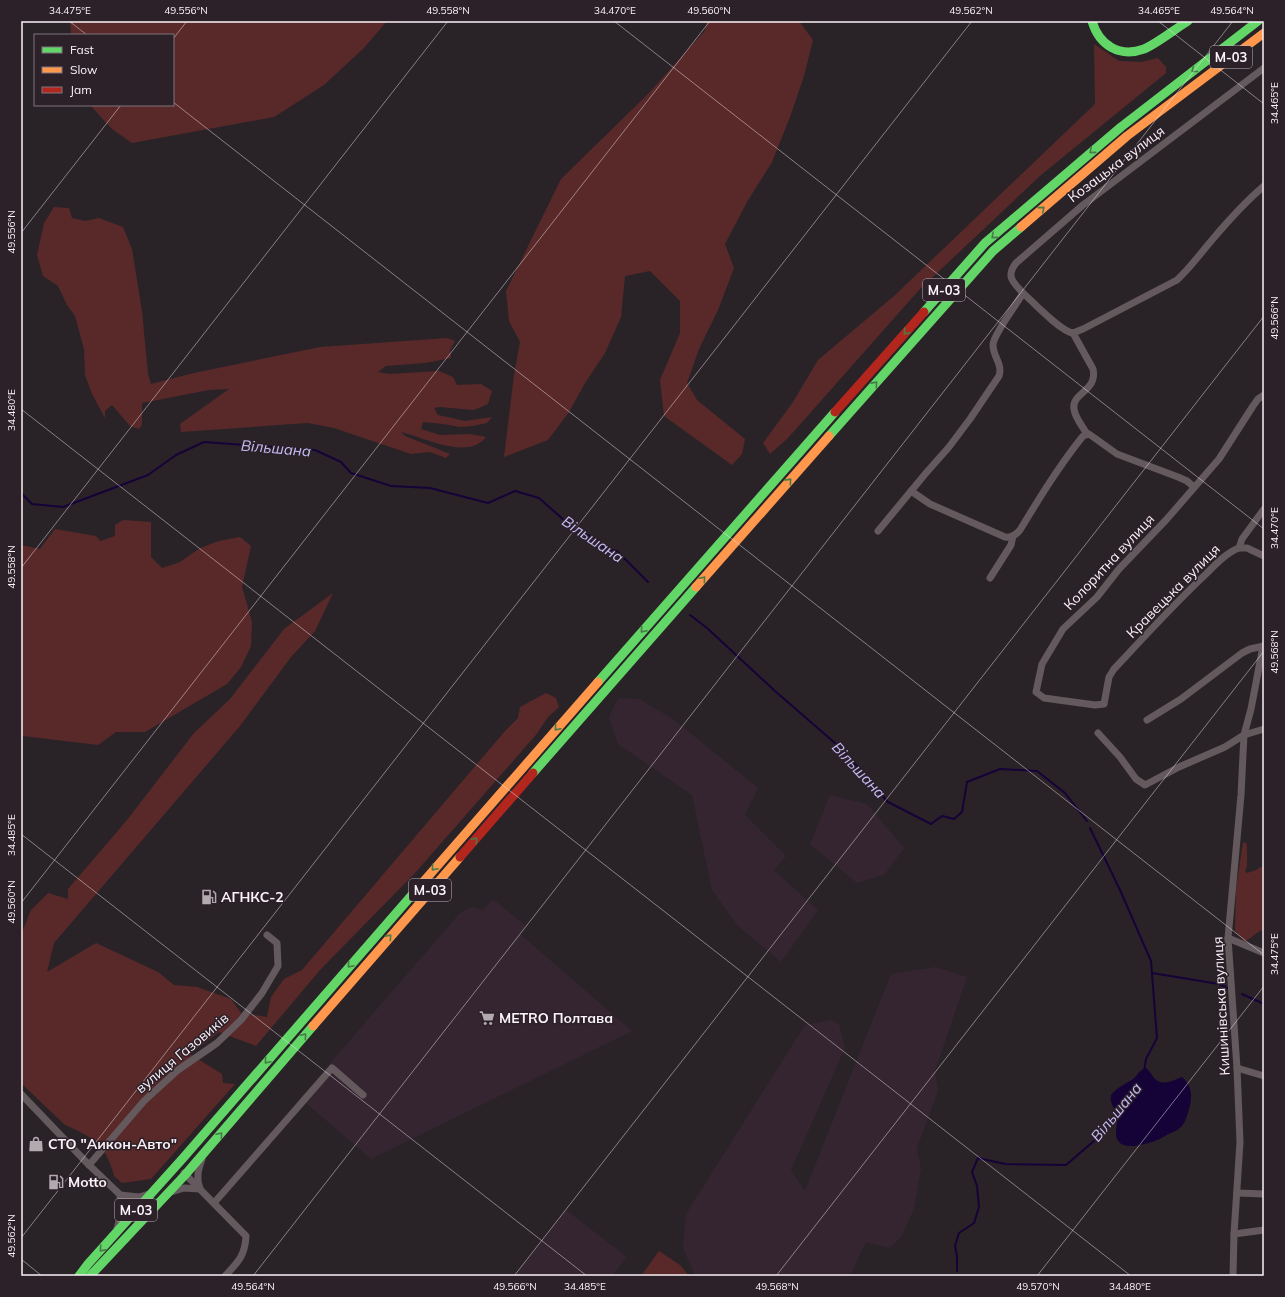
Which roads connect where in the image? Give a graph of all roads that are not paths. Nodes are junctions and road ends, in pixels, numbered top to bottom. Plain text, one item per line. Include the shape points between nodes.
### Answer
1 (1092, 21) edge
2 (1188, 21) edge
3 (1258, 21) edge
4 (1264, 33) edge
5 (1264, 68) edge
6 (1264, 186) edge
7 (1023, 293) junction
8 (1072, 333) junction
9 (1264, 395) edge
10 (1087, 434) junction
11 (1194, 487) junction
12 (911, 491) junction
13 (1264, 509) edge
14 (878, 531) dead end
15 (1013, 536) junction
16 (1239, 548) junction
17 (1264, 556) edge
18 (990, 578) dead end
19 (1264, 646) edge
20 (1105, 694) joint
21 (1147, 720) dead end
22 (1264, 730) edge
23 (1098, 733) dead end
24 (1244, 735) junction
25 (267, 935) dead end
26 (1228, 938) junction
27 (1264, 953) edge
28 (1237, 1068) junction
29 (1264, 1076) edge
30 (21, 1094) edge
31 (364, 1095) dead end
32 (206, 1151) junction
33 (184, 1157) junction
34 (89, 1165) junction
35 (185, 1175) junction
36 (167, 1176) junction
37 (200, 1190) junction
38 (152, 1192) junction
39 (168, 1193) junction
40 (1237, 1193) junction
41 (1264, 1194) edge
42 (120, 1195) junction
43 (214, 1203) junction
44 (157, 1205) junction
45 (136, 1210) junction
46 (1264, 1230) edge
47 (116, 1233) junction
48 (1234, 1234) junction
49 (126, 1238) junction
50 (79, 1276) edge
51 (90, 1276) edge
52 (225, 1276) edge
53 (1233, 1276) edge

1 - 2 main road via 1098,39 1105,45 1119,51 1132,52 1144,49
3 -> 33 main road, М-03 via 1121,127 985,243
32 -> 4 main road, М-03 via 381,947 993,251 1127,136
5 - 7 street, Козацька вулиця via 1083,205 1016,263 1012,268 1012,280
6 - 8 street via 1177,280
7 - 8 street, Козацька вулиця via 1061,327
7 - 12 street via 993,342 994,354 1000,368 999,376 949,447
8 - 10 street, Козацька вулиця via 1094,375 1091,385 1074,404 1075,413
9 - 11 street, Колоритна вулиця via 1253,406 1219,459
10 - 11 street, Козацька вулиця via 1117,454 1178,477
10 - 15 street via 1068,455 1020,530
11 - 20 street, Колоритна вулиця via 1119,569 1097,597 1063,630 1042,664 1036,692 1044,698 1095,705 1104,704
12 - 14 street
12 - 15 street via 930,504 1005,536
13 - 16 street, Кравецька вулиця via 1242,539
15 - 18 street via 1011,545
16 - 17 street via 1247,548
16 - 20 street, Кравецька вулиця via 1224,556 1186,592 1114,669
19 - 21 street via 1242,653 1181,699
19 - 24 street, Кишинівська вулиця
22 - 24 street
23 - 24 street via 1136,779 1146,785 1225,747
24 - 26 street, Кишинівська вулиця
25 - 34 street, вулиця Газовиків via 277,943 278,966 262,993 241,1020 217,1042 178,1070 144,1101
26 - 27 street
26 - 28 street, Кишинівська вулиця
28 - 29 street
28 - 40 street, Кишинівська вулиця via 1240,1142
30 - 34 street
31 - 43 street via 332,1068
32 - 35 main road, М-03
32 - 37 street via 198,1170
33 - 35 street
33 - 36 main road, М-03
34 - 42 street
35 - 36 street
35 - 37 street
35 - 39 main road, М-03
36 - 38 main road, М-03
37 - 39 street via 184,1188
37 - 43 street
38 - 42 street via 139,1197
38 - 45 main road, М-03
39 - 44 main road, М-03
40 - 41 street
40 - 48 street, Кишинівська вулиця
42 - 45 street
42 - 47 street via 121,1215
43 - 52 street via 246,1236 246,1248 242,1257
44 - 45 street via 146,1210
44 - 49 main road, М-03
45 - 47 main road, М-03
45 - 49 street
46 - 48 street
47 -> 50 main road, М-03
48 - 53 street, Кишинівська вулиця
49 - 51 main road, М-03

